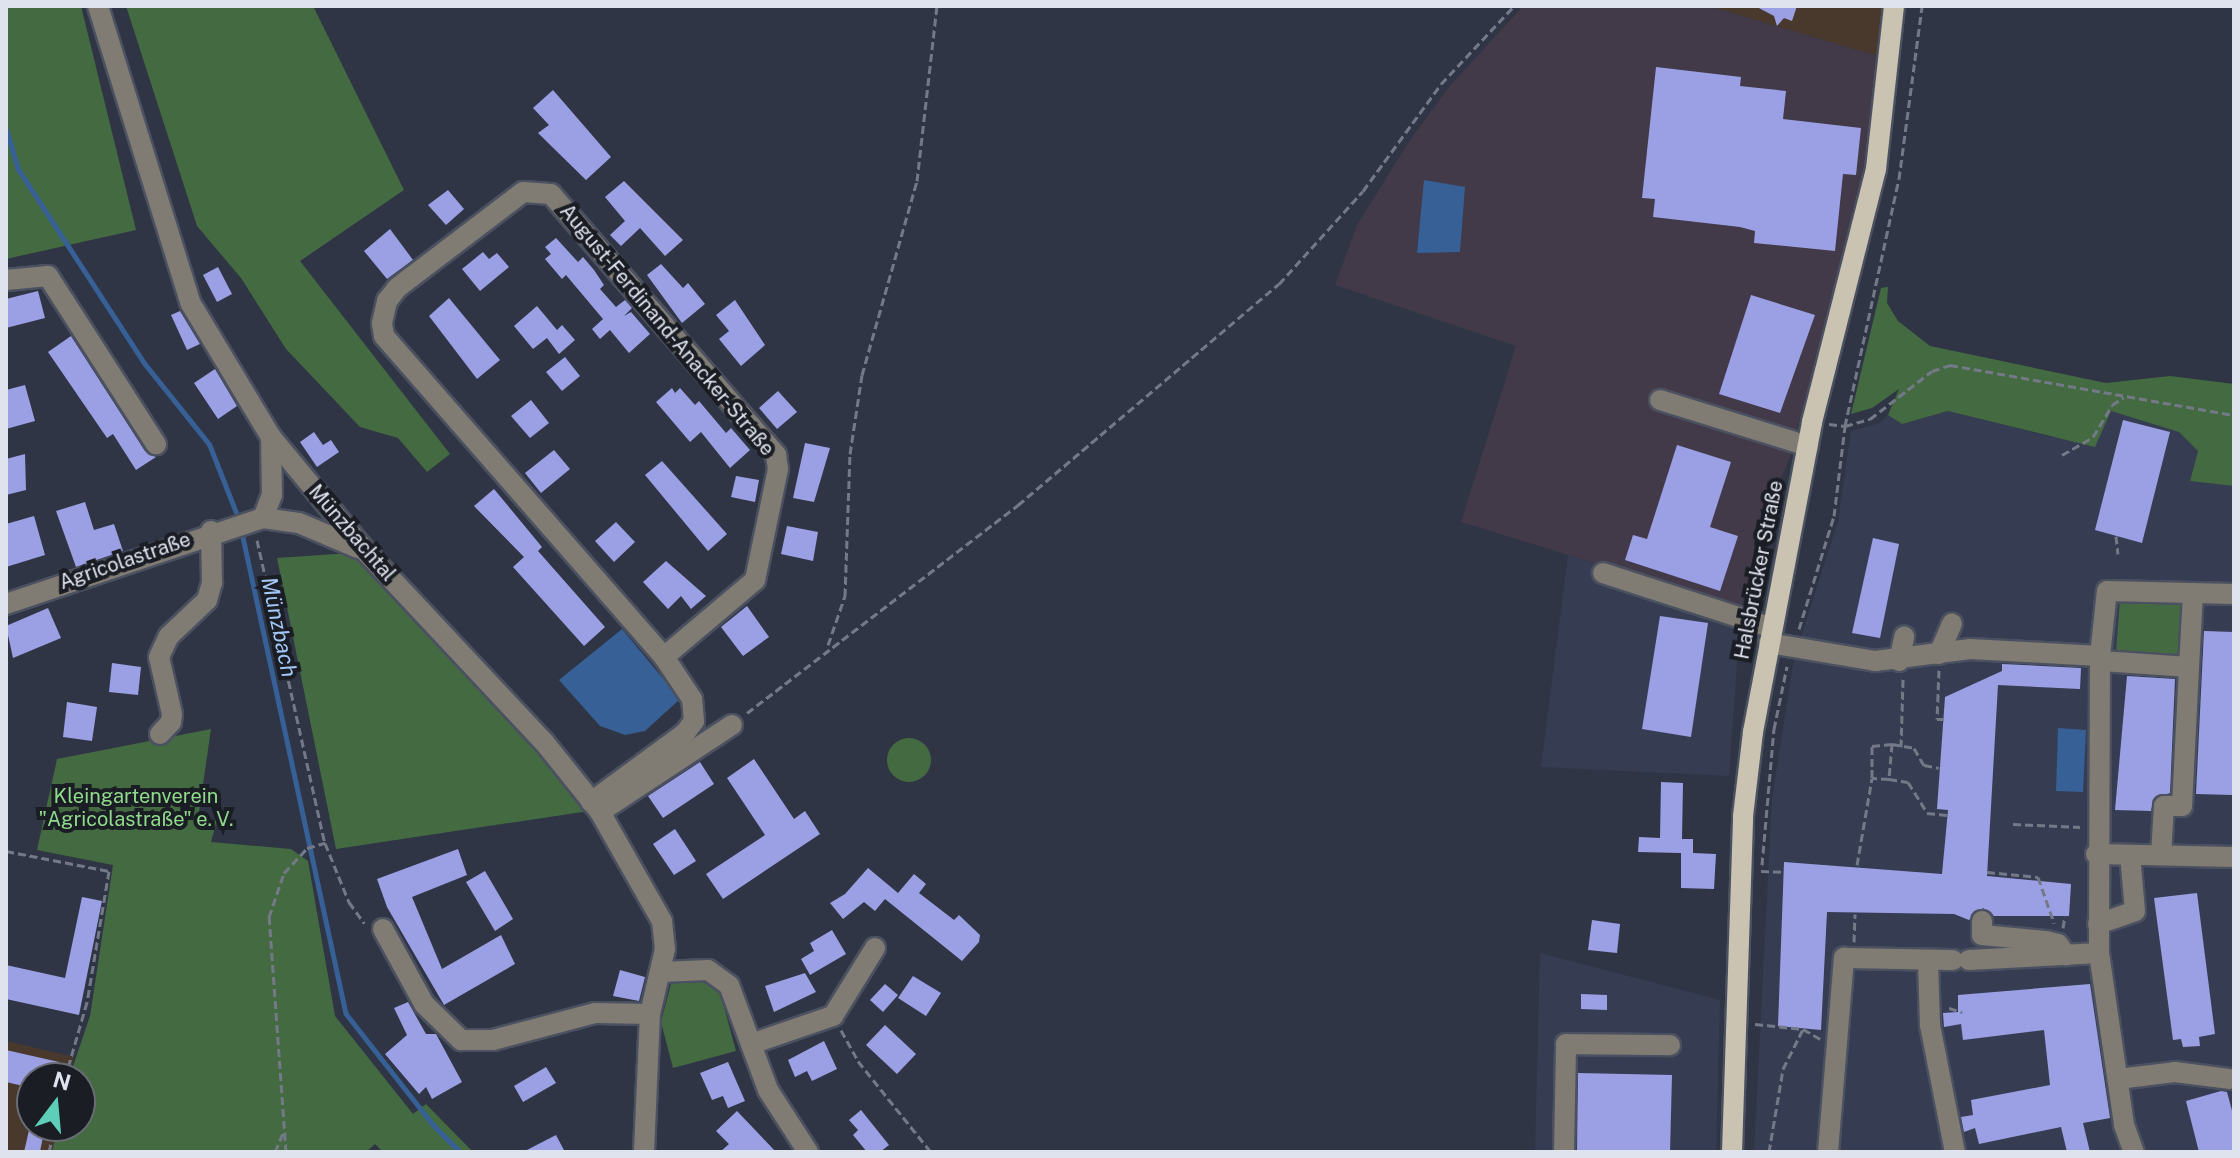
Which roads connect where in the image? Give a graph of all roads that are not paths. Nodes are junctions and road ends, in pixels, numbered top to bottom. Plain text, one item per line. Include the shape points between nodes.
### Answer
1 (98, 6) edge
2 (1894, 6) edge
3 (6, 280) edge
4 (1660, 400) dead end
5 (271, 437) junction
6 (156, 444) dead end
7 (1808, 446) junction
8 (237, 524) junction
9 (366, 552) junction
10 (1603, 573) dead end
11 (2193, 593) junction
12 (2234, 594) edge
13 (6, 604) edge
14 (1952, 624) dead end
15 (1770, 636) junction
16 (1904, 637) dead end
17 (1939, 654) junction
18 (664, 657) junction
19 (2101, 658) junction
20 (1899, 661) junction
21 (2189, 667) junction
22 (732, 725) road end
23 (160, 734) dead end
24 (596, 807) junction
25 (2096, 854) junction
26 (2130, 855) junction
27 (2161, 855) junction
28 (2234, 857) edge
29 (1982, 921) dead end
30 (2098, 924) junction
31 (383, 929) road end
32 (2064, 946) junction
33 (875, 948) dead end
34 (2099, 953) junction
35 (1928, 961) junction
36 (662, 972) junction
37 (650, 1014) junction
38 (751, 1044) junction
39 (1670, 1045) dead end
40 (2118, 1079) junction
41 (2229, 1079) dead end
42 (644, 1152) edge
43 (808, 1152) edge
44 (1564, 1152) edge
45 (1732, 1152) edge
46 (1828, 1152) edge
47 (1955, 1152) edge
48 (2134, 1152) edge

1 - 5 street, Münzbachtal via 191,304
2 - 7 main road, Halsbrücker Straße via 1876,169
3 - 6 street via 48,276
4 - 7 street
5 - 8 street via 274,479
5 - 9 street, Münzbachtal
7 - 15 main road, Halsbrücker Straße
8 - 9 street via 299,523
8 - 13 street, Agricolastraße
8 - 23 street via 207,600 169,636 159,657 172,714
9 - 24 street, Münzbachtal via 544,742
10 - 15 street
11 - 12 street
11 - 19 street via 2107,591
11 - 21 street
14 - 17 street
15 - 20 street via 1793,646
15 - 45 main road, Halsbrücker Straße via 1743,816
16 - 20 street
17 - 19 street via 1970,649
17 - 20 street
18 - 18 street, August-Ferdinand-Anacker-Straße via 384,336 383,314 397,288 523,192 551,194 776,455 778,469 755,580
18 - 24 street, August-Ferdinand-Anacker-Straße via 692,699 694,721
19 - 21 street
19 - 25 street
21 - 27 street via 2182,806 2164,806
22 - 24 street
24 - 36 street, Münzbachtal via 662,921
25 - 26 street
25 - 30 street
26 - 27 street
26 - 30 street via 2135,911
27 - 28 street
29 - 32 street via 1982,935
30 - 34 street
31 - 37 street via 424,1004 461,1040 493,1040 595,1013
32 - 34 street
32 - 35 street
33 - 38 street via 833,1016
34 - 40 street
35 - 46 street via 1844,958
35 - 47 street via 1930,1025
36 - 37 street, Münzbachtal
36 - 38 street via 692,967 719,975 729,985
37 - 42 street, Münzbachtal
38 - 43 street via 768,1090
39 - 44 street via 1566,1044
40 - 41 street via 2175,1072
40 - 48 street

